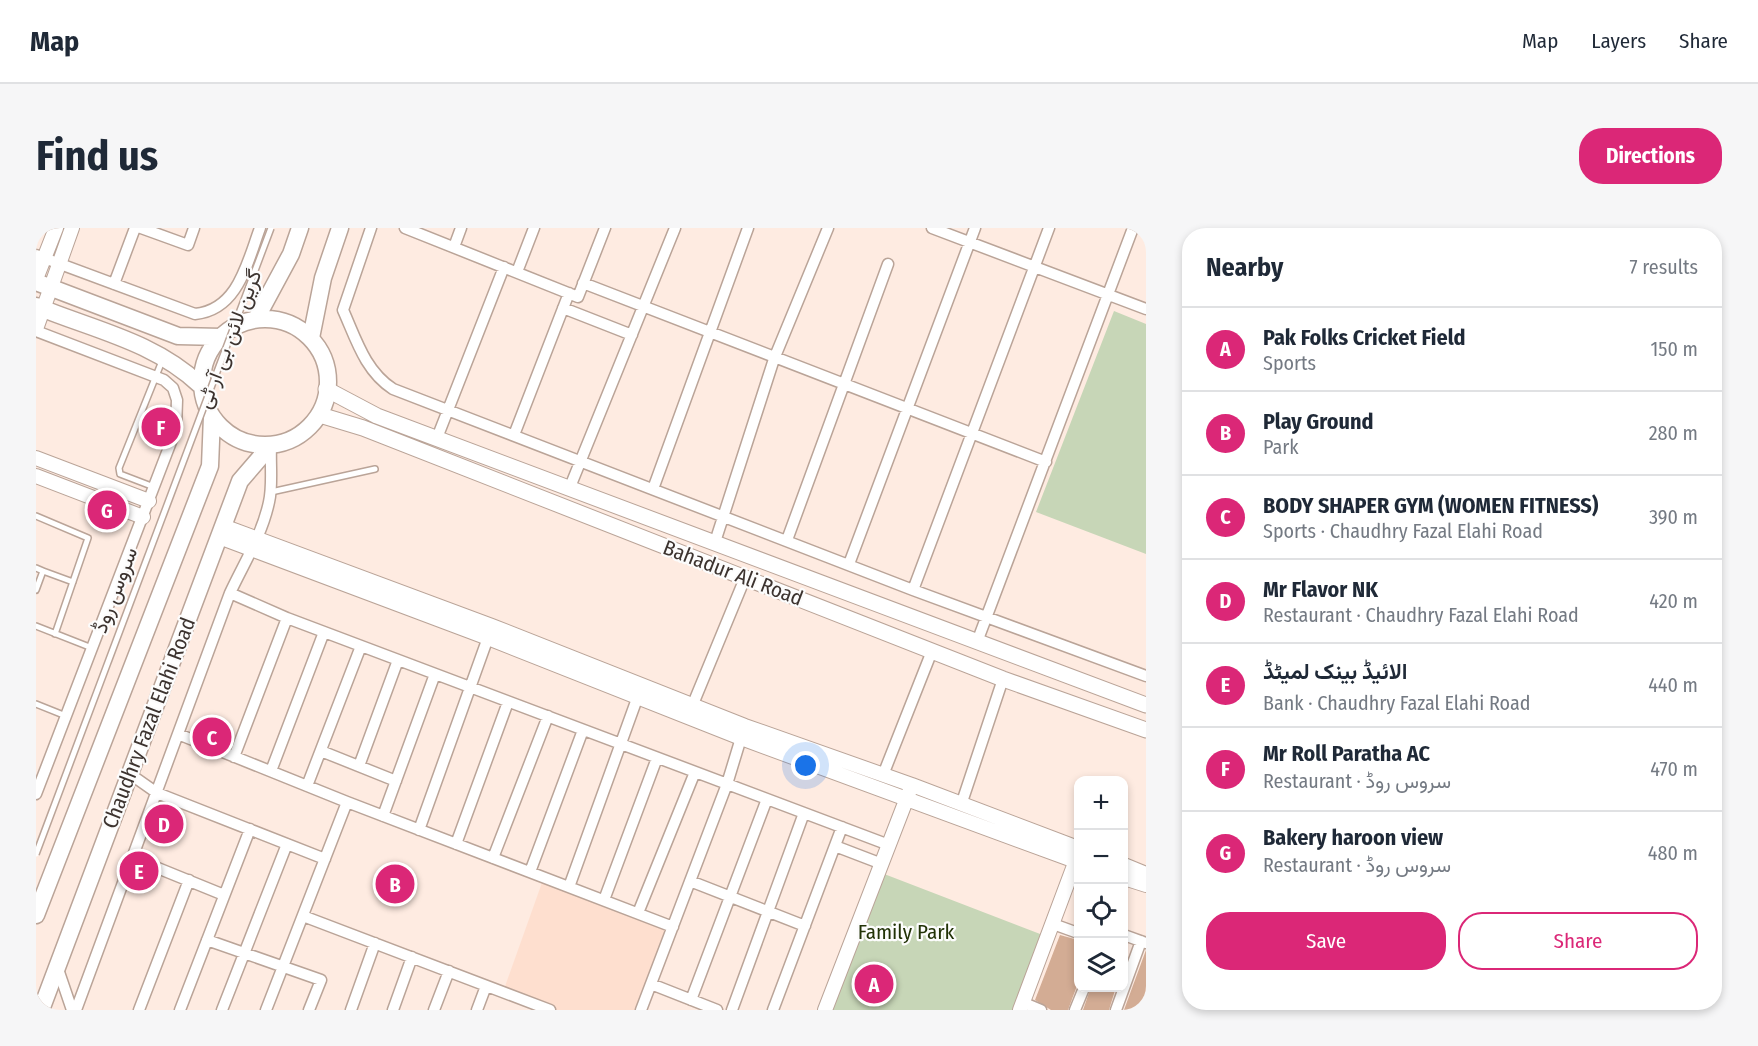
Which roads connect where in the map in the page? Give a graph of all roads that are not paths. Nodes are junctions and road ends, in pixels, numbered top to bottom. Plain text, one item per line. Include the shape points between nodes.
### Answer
1 (56, 228) edge
2 (72, 228) edge
3 (135, 228) edge
4 (141, 228) edge
5 (194, 228) edge
6 (260, 228) edge
7 (271, 228) edge
8 (300, 228) edge
9 (339, 228) edge
10 (371, 228) edge
11 (405, 228) edge
12 (461, 228) edge
13 (534, 228) edge
14 (605, 228) edge
15 (675, 228) edge
16 (748, 228) edge
17 (828, 228) edge
18 (932, 228) edge
19 (975, 228) edge
20 (1049, 228) edge
21 (1133, 228) edge
22 (970, 242) junction
23 (454, 247) junction
24 (40, 256) edge
25 (59, 263) junction
26 (888, 264) dead end
27 (1034, 266) junction
28 (504, 267) junction
29 (517, 272) junction
30 (41, 283) edge
31 (114, 284) junction
32 (583, 284) junction
33 (569, 293) junction
34 (1109, 294) junction
35 (643, 307) junction
36 (40, 308) edge
37 (564, 308) junction
38 (1146, 309) edge
39 (255, 319) junction
40 (36, 330) edge
41 (711, 333) junction
42 (632, 335) junction
43 (222, 337) junction
44 (311, 338) junction
45 (164, 356) junction
46 (774, 359) junction
47 (156, 376) junction
48 (200, 385) junction
49 (845, 386) junction
50 (326, 389) junction
51 (908, 409) junction
52 (449, 410) junction
53 (320, 415) junction
54 (212, 416) junction
55 (970, 433) junction
56 (514, 435) junction
57 (437, 438) junction
58 (271, 445) junction
59 (36, 458) edge
60 (582, 462) junction
61 (1046, 462) junction
62 (375, 469) dead end
63 (36, 476) edge
64 (154, 487) junction
65 (570, 487) junction
66 (653, 489) junction
67 (270, 492) junction
68 (149, 501) junction
69 (36, 516) edge
70 (723, 516) junction
71 (143, 517) junction
72 (221, 531) junction
73 (258, 538) junction
74 (787, 540) junction
75 (715, 542) junction
76 (250, 550) junction
77 (849, 564) junction
78 (36, 568) edge
79 (43, 571) junction
80 (745, 578) junction
81 (73, 582) junction
82 (36, 590) edge
83 (913, 590) junction
84 (230, 593) junction
85 (988, 615) junction
86 (286, 618) junction
87 (36, 626) edge
88 (324, 632) junction
89 (490, 632) junction
90 (55, 634) junction
91 (977, 642) junction
92 (361, 646) junction
93 (92, 648) junction
94 (932, 651) junction
95 (398, 660) junction
96 (1049, 669) junction
97 (435, 674) junction
98 (1146, 676) edge
99 (1003, 679) junction
100 (472, 688) junction
101 (1040, 692) junction
102 (638, 696) junction
103 (508, 702) junction
104 (36, 704) edge
105 (693, 704) junction
106 (1146, 705) edge
107 (66, 716) junction
108 (548, 716) junction
109 (583, 730) junction
110 (1146, 730) edge
111 (178, 734) junction
112 (741, 738) junction
113 (620, 744) junction
114 (321, 752) junction
115 (234, 757) junction
116 (657, 758) junction
117 (359, 766) junction
118 (271, 771) junction
119 (695, 772) junction
120 (130, 774) junction
121 (883, 775) junction
122 (39, 777) edge
123 (396, 781) junction
124 (727, 784) junction
125 (307, 786) junction
126 (909, 791) junction
127 (157, 793) junction
128 (36, 794) edge
129 (767, 799) junction
130 (347, 802) junction
131 (961, 805) junction
132 (804, 813) junction
133 (383, 816) junction
134 (842, 827) junction
135 (250, 829) junction
136 (419, 830) junction
137 (287, 844) junction
138 (456, 844) junction
139 (889, 845) junction
140 (835, 846) junction
141 (36, 854) edge
142 (1074, 854) edge
143 (1074, 854) edge
144 (133, 858) junction
145 (493, 858) junction
146 (325, 859) junction
147 (882, 864) junction
148 (1074, 867) edge
149 (1128, 867) edge
150 (530, 872) junction
151 (1146, 874) edge
152 (1128, 879) edge
153 (189, 880) junction
154 (690, 881) junction
155 (1146, 885) edge
156 (569, 887) junction
157 (224, 895) junction
158 (730, 897) junction
159 (604, 900) junction
160 (768, 912) junction
161 (638, 913) junction
162 (36, 915) edge
163 (303, 916) junction
164 (1053, 924) junction
165 (805, 926) junction
166 (673, 927) junction
167 (1074, 932) edge
168 (1128, 936) edge
169 (207, 940) junction
170 (1144, 942) edge
171 (375, 943) junction
172 (245, 952) junction
173 (412, 957) junction
174 (284, 965) junction
175 (57, 966) junction
176 (449, 971) junction
177 (651, 984) junction
178 (486, 986) junction
179 (1082, 992) edge
180 (691, 1000) junction
181 (520, 1005) edge
182 (1021, 1006) edge
183 (41, 1010) edge
184 (74, 1010) edge
185 (139, 1010) edge
186 (180, 1010) edge
187 (222, 1010) edge
188 (266, 1010) edge
189 (309, 1010) edge
190 (351, 1010) edge
191 (393, 1010) edge
192 (434, 1010) edge
193 (477, 1010) edge
194 (550, 1010) edge
195 (642, 1010) edge
196 (717, 1010) edge
197 (732, 1010) edge
198 (772, 1010) edge
199 (825, 1010) edge
200 (1041, 1010) edge
201 (1075, 1010) edge
202 (1116, 1010) edge

1 - 24 street
2 - 25 street
3 - 31 street
4 - 5 street via 188,245
6 - 31 street via 237,289 210,313 195,314
7 - 141 lane, گرین لائن بی آر ٹی, bridge
8 - 39 main road via 291,254
9 - 44 main road via 323,278
10 - 52 street via 343,310 368,365 379,379 393,389
11 - 23 street
12 - 23 street
13 - 29 street
14 - 32 street
15 - 35 street
16 - 41 street
17 - 46 street
18 - 22 street
19 - 22 street
20 - 27 street
21 - 34 street
22 - 27 street
22 - 51 street
23 - 28 street
24 - 25 street
24 - 30 street
25 - 30 street
25 - 31 street
26 - 49 street
27 - 34 street
27 - 55 street
28 - 29 street
28 - 52 street
29 - 33 street
30 - 36 street
30 - 43 main road via 178,336
32 - 33 street via 578,297
32 - 35 street
33 - 37 street
34 - 38 street
34 - 61 street
35 - 41 street
35 - 42 street
36 - 40 street
36 - 45 main road
37 - 42 street
37 - 56 street
39 - 43 main road via 238,324
39 - 44 main road via 286,321
40 - 47 street, سروس روڈ
41 - 46 street
41 - 66 street
42 - 60 street
43 - 48 main road via 207,356
44 - 50 main road via 327,366
45 - 47 lane
45 - 48 main road
46 - 49 street
46 - 70 street
47 - 64 street, سروس روڈ via 173,388 178,412 176,429
47 - 64 lane via 119,468 120,474
48 - 54 main road
49 - 51 street
49 - 74 street
50 - 53 main road via 327,399
50 - 57 main road, Bahadur Ali Road via 377,416
51 - 55 street
51 - 77 street
52 - 56 street
52 - 57 street
53 - 58 main road via 291,441
53 - 80 main road, Bahadur Ali Road via 363,428
54 - 58 main road via 238,439
54 - 162 main road, Chaudhry Fazal Elahi Road via 210,466
55 - 61 street
55 - 83 street
56 - 60 street
57 - 65 main road, Bahadur Ali Road
58 - 67 street
58 - 72 main road, Chaudhry Fazal Elahi Road via 240,481
59 - 68 street
60 - 65 street
60 - 66 street
61 - 85 street
62 - 67 lane
63 - 71 street
64 - 68 street, سروس روڈ
65 - 75 main road, Bahadur Ali Road
66 - 70 street
67 - 73 street
68 - 71 street, سروس روڈ
69 - 81 lane via 88,538
70 - 74 street
70 - 75 street
71 - 93 street, سروس روڈ
72 - 73 street
72 - 76 street
72 - 120 main road, Chaudhry Fazal Elahi Road
73 - 76 street
73 - 89 street
74 - 77 street
75 - 91 main road, Bahadur Ali Road
76 - 84 street
76 - 89 street
77 - 83 street
78 - 79 lane
79 - 81 lane
79 - 82 lane
80 - 94 main road, Bahadur Ali Road
80 - 105 street
81 - 90 lane
83 - 85 street
84 - 86 street
84 - 111 street
85 - 91 street
85 - 98 street
86 - 88 street
86 - 115 street
87 - 90 lane
88 - 92 street
88 - 118 street
89 - 100 street
89 - 102 street
89 - 105 street
90 - 93 lane
91 - 96 main road, Bahadur Ali Road
92 - 95 street
92 - 114 street
93 - 107 street, سروس روڈ
94 - 99 main road, Bahadur Ali Road
94 - 121 street
95 - 97 street
95 - 117 street
96 - 101 main road
96 - 106 main road, Bahadur Ali Road
97 - 100 street
97 - 123 street
99 - 101 main road, Bahadur Ali Road
99 - 131 street
100 - 103 street
100 - 136 street
101 - 110 main road, Bahadur Ali Road
102 - 112 street
102 - 113 street
103 - 108 street
103 - 138 street
104 - 107 lane
105 - 121 street
107 - 122 street, سروس روڈ
108 - 109 street
108 - 145 street
109 - 113 street
109 - 150 street
111 - 115 street
111 - 127 street
112 - 124 street
112 - 126 street
113 - 116 street
113 - 156 street
114 - 117 street
114 - 125 street
115 - 118 street
116 - 119 street
116 - 159 street
117 - 123 street
118 - 125 street
119 - 124 street
119 - 161 street
120 - 127 street
120 - 175 main road, Chaudhry Fazal Elahi Road
121 - 126 street
122 - 128 street, سروس روڈ
123 - 133 street
124 - 129 street
124 - 154 street
125 - 130 street
126 - 131 street
126 - 139 street
126 - 143 street
127 - 135 street
127 - 144 street
129 - 132 street
129 - 158 street
130 - 133 street
130 - 146 street
131 - 142 street
132 - 134 street
132 - 160 street
133 - 136 street
134 - 139 street
134 - 140 street
135 - 137 street
135 - 157 street
136 - 138 street
137 - 146 street
137 - 172 street
138 - 145 street
139 - 147 street
140 - 147 street
140 - 165 street
144 - 153 street
144 - 184 street
145 - 150 street
146 - 163 street
147 - 199 street
148 - 164 street
149 - 151 street
150 - 156 street
152 - 155 street
153 - 157 street
153 - 185 street
154 - 158 street
154 - 166 street
156 - 159 street
157 - 169 street
158 - 160 street
158 - 180 street
159 - 161 street
160 - 165 street
160 - 197 street
161 - 166 street
163 - 171 street
163 - 174 street
164 - 167 street
164 - 182 street
165 - 198 street
166 - 177 street
168 - 170 street
169 - 172 street
169 - 186 street
170 - 202 street
171 - 173 street
171 - 190 street
172 - 174 street
172 - 187 street
173 - 176 street
173 - 191 street
174 - 188 street
174 - 189 street via 321,980
175 - 183 main road, Chaudhry Fazal Elahi Road
175 - 184 street
176 - 178 street
176 - 192 street
177 - 180 street
177 - 195 street
178 - 181 street
178 - 193 street
179 - 201 street
180 - 196 street
181 - 194 street
182 - 200 street

